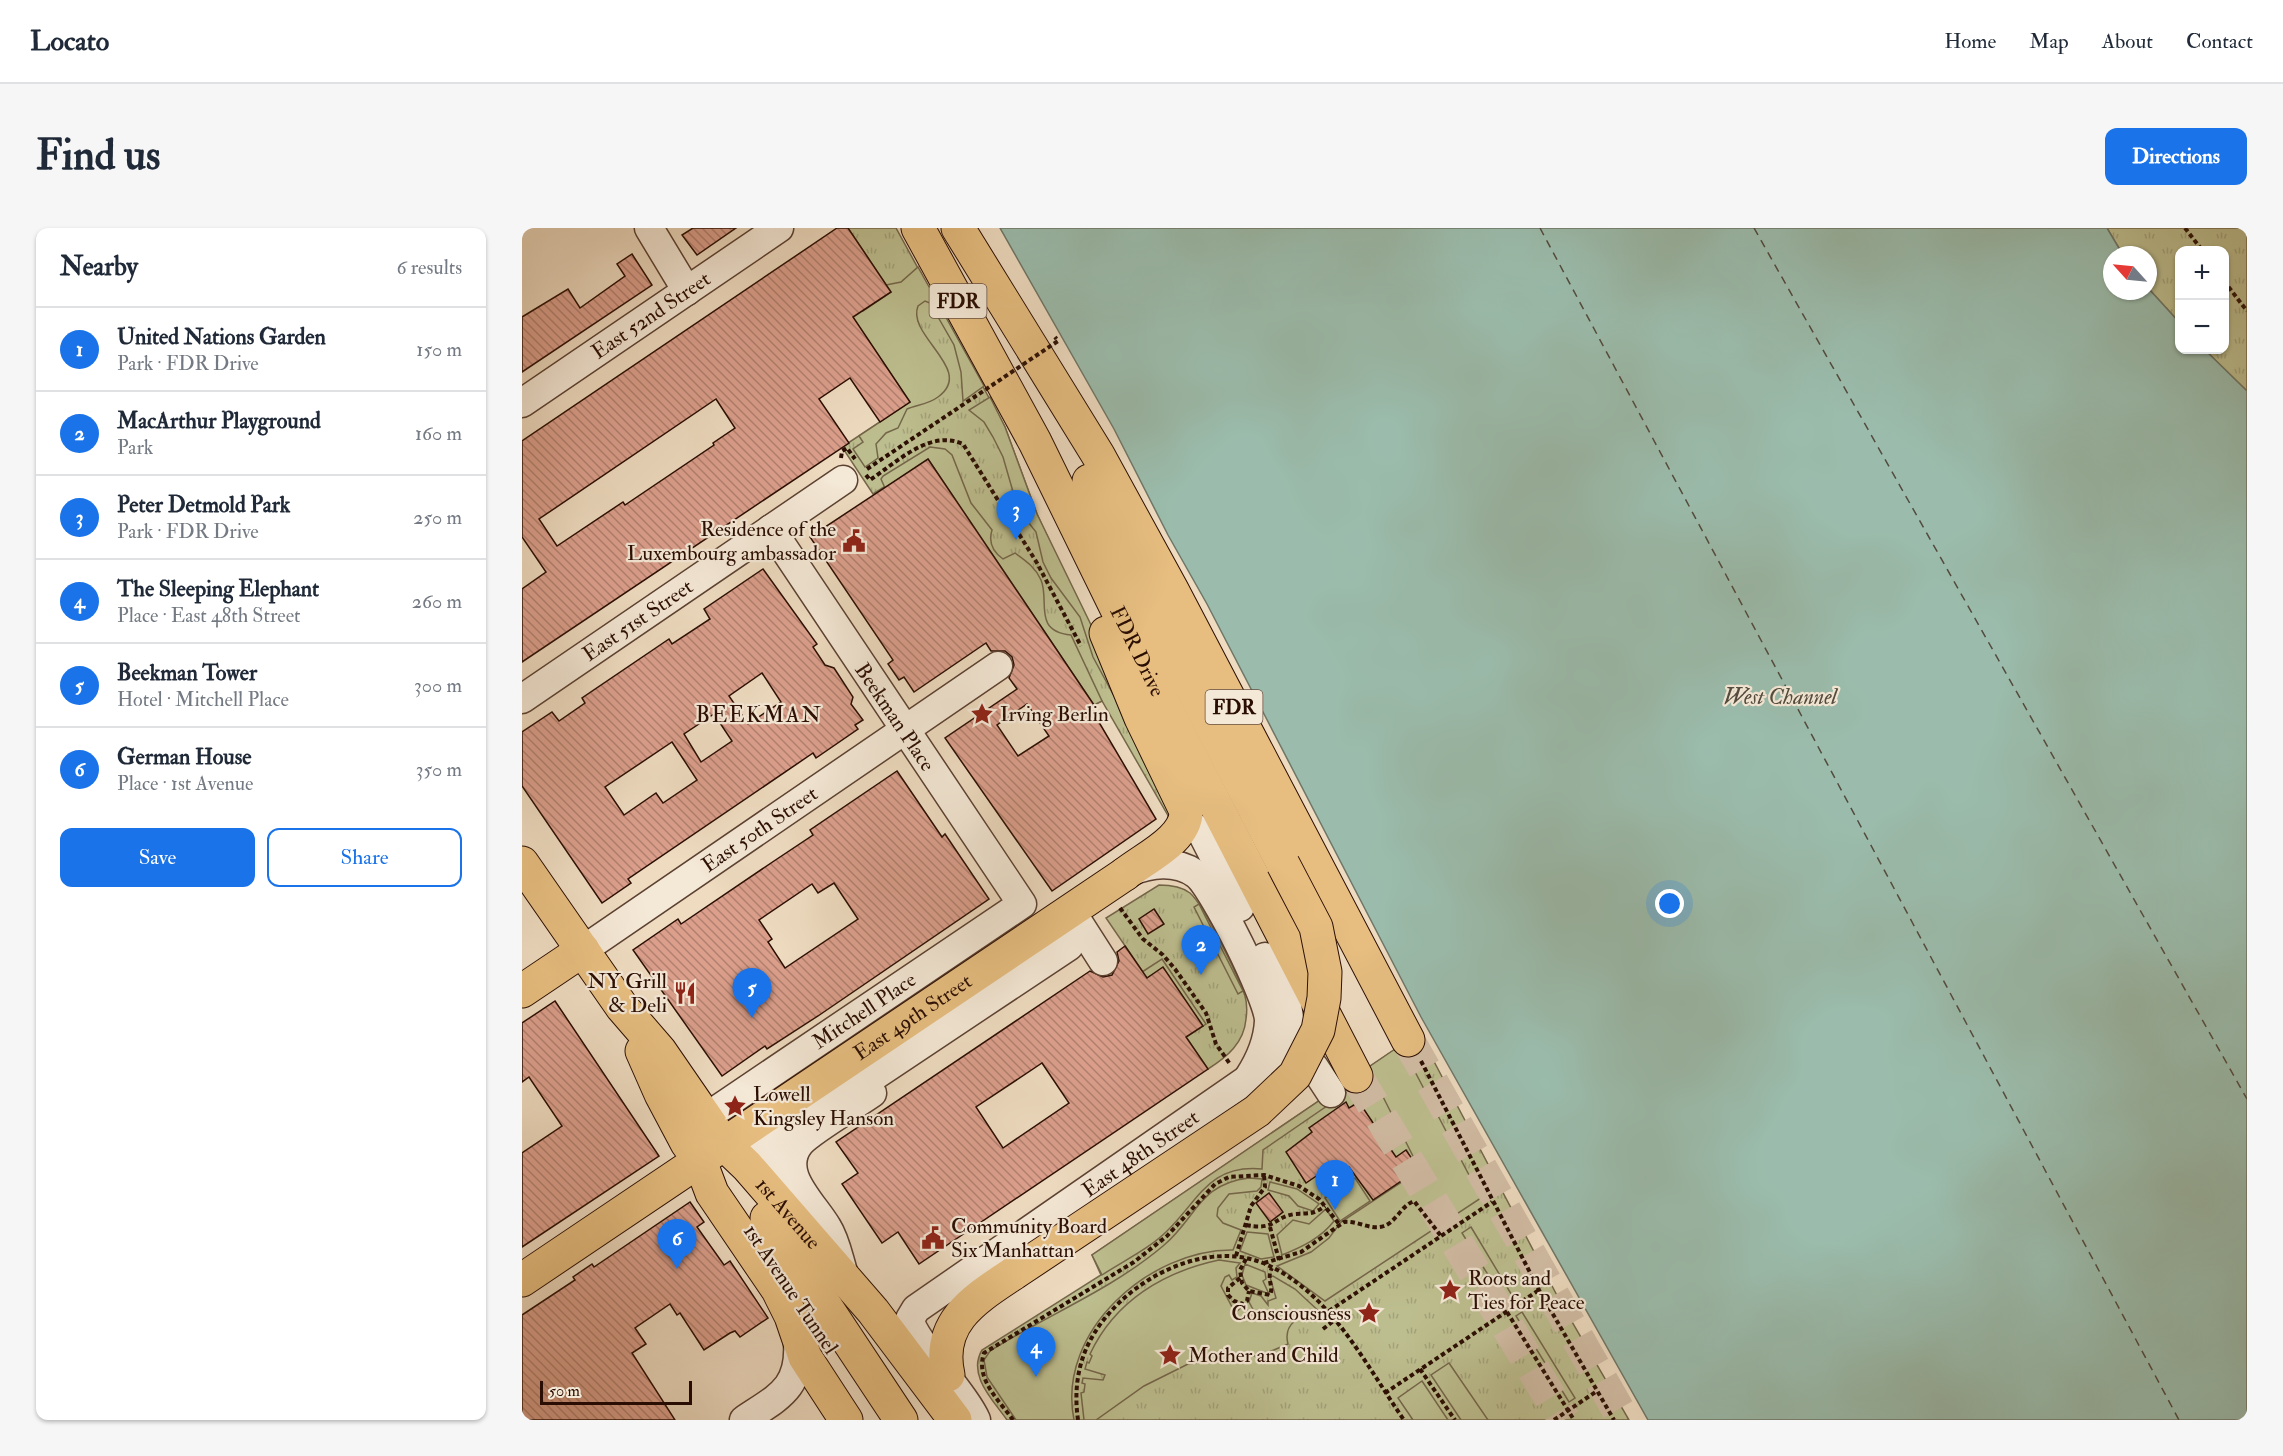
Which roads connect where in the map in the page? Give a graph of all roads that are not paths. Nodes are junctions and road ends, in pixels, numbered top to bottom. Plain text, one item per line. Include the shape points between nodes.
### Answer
1 (649, 228) edge
2 (779, 228) edge
3 (918, 228) edge
4 (958, 228) edge
5 (687, 291) junction
6 (1050, 379) junction
7 (522, 403) edge
8 (854, 471) road end
9 (1066, 503) junction
10 (771, 529) junction
11 (998, 666) dead end
12 (522, 699) edge
13 (904, 731) junction
14 (1186, 823) junction
15 (522, 863) edge
16 (1125, 874) junction
17 (1022, 903) joint
18 (1071, 911) junction
19 (584, 950) junction
20 (522, 991) edge
21 (622, 1007) junction
22 (1269, 1019) junction
23 (1413, 1047) tunnel mouth
24 (1294, 1051) junction
25 (1235, 1075) junction
26 (1344, 1085) joint
27 (832, 1094) junction
28 (705, 1118) junction
29 (712, 1153) junction
30 (522, 1280) edge
31 (846, 1280) junction
32 (798, 1342) junction
33 (948, 1375) junction
34 (744, 1420) edge
35 (846, 1420) edge
36 (879, 1420) edge
37 (901, 1420) edge
38 (956, 1420) edge
39 (976, 1420) edge

1 - 5 street
2 - 5 street, East 52nd Street
3 - 9 main road, FDR Drive / FDR
4 - 6 main road, FDR
5 - 7 street, East 52nd Street
6 - 23 main road, FDR via 1098,455 1172,590
6 - 33 main road, bridge via 1090,485 1316,927 1325,972 1322,1015 1302,1065 1286,1086 1257,1111 975,1300 952,1326 944,1348
8 - 10 street, East 51st Street
9 - 14 main road via 1093,605 1186,811
9 - 26 main road, FDR Drive / FDR
10 - 12 street, East 51st Street
10 - 13 street, Beekman Place
11 - 13 street, East 50th Street
13 - 17 street, Beekman Place
13 - 19 street, East 50th Street
14 - 16 main road, East 49th Street via 1174,837
14 - 24 street via 1196,826 1207,840 1286,998
15 - 19 main road, 1st Avenue
16 - 18 main road, East 49th Street
16 - 22 street via 1160,864 1189,870 1202,879 1256,981
17 - 28 street, Mitchell Place
18 - 27 main road, East 49th Street
18 - 27 street via 1098,953
19 - 20 main road, East 50th Street
19 - 21 main road, 1st Avenue
21 - 28 main road, 1st Avenue via 660,1051
21 - 29 main road, 1st Avenue via 687,1143
22 - 24 street via 1278,1036
22 - 25 street via 1262,1054
24 - 25 street, East 48th Street
24 - 26 street
25 - 33 street, East 48th Street via 916,1309 910,1319 914,1331
27 - 27 street via 844,1096 1069,946 1063,937
27 - 29 main road, East 49th Street
27 - 31 street via 792,1156 791,1168 829,1230
28 - 29 main road, 1st Avenue
29 - 30 main road, East 49th Street
29 - 31 main road, 1st Avenue via 747,1166
29 - 32 main road, 1st Avenue via 711,1193 778,1290
29 - 36 main road, 1st Avenue Tunnel via 724,1189
29 - 37 main road, 1st Avenue Tunnel via 741,1179
31 - 38 main road, 1st Avenue
32 - 34 street via 797,1370 789,1389
32 - 35 main road, 1st Avenue
33 - 39 street, East 48th Street

